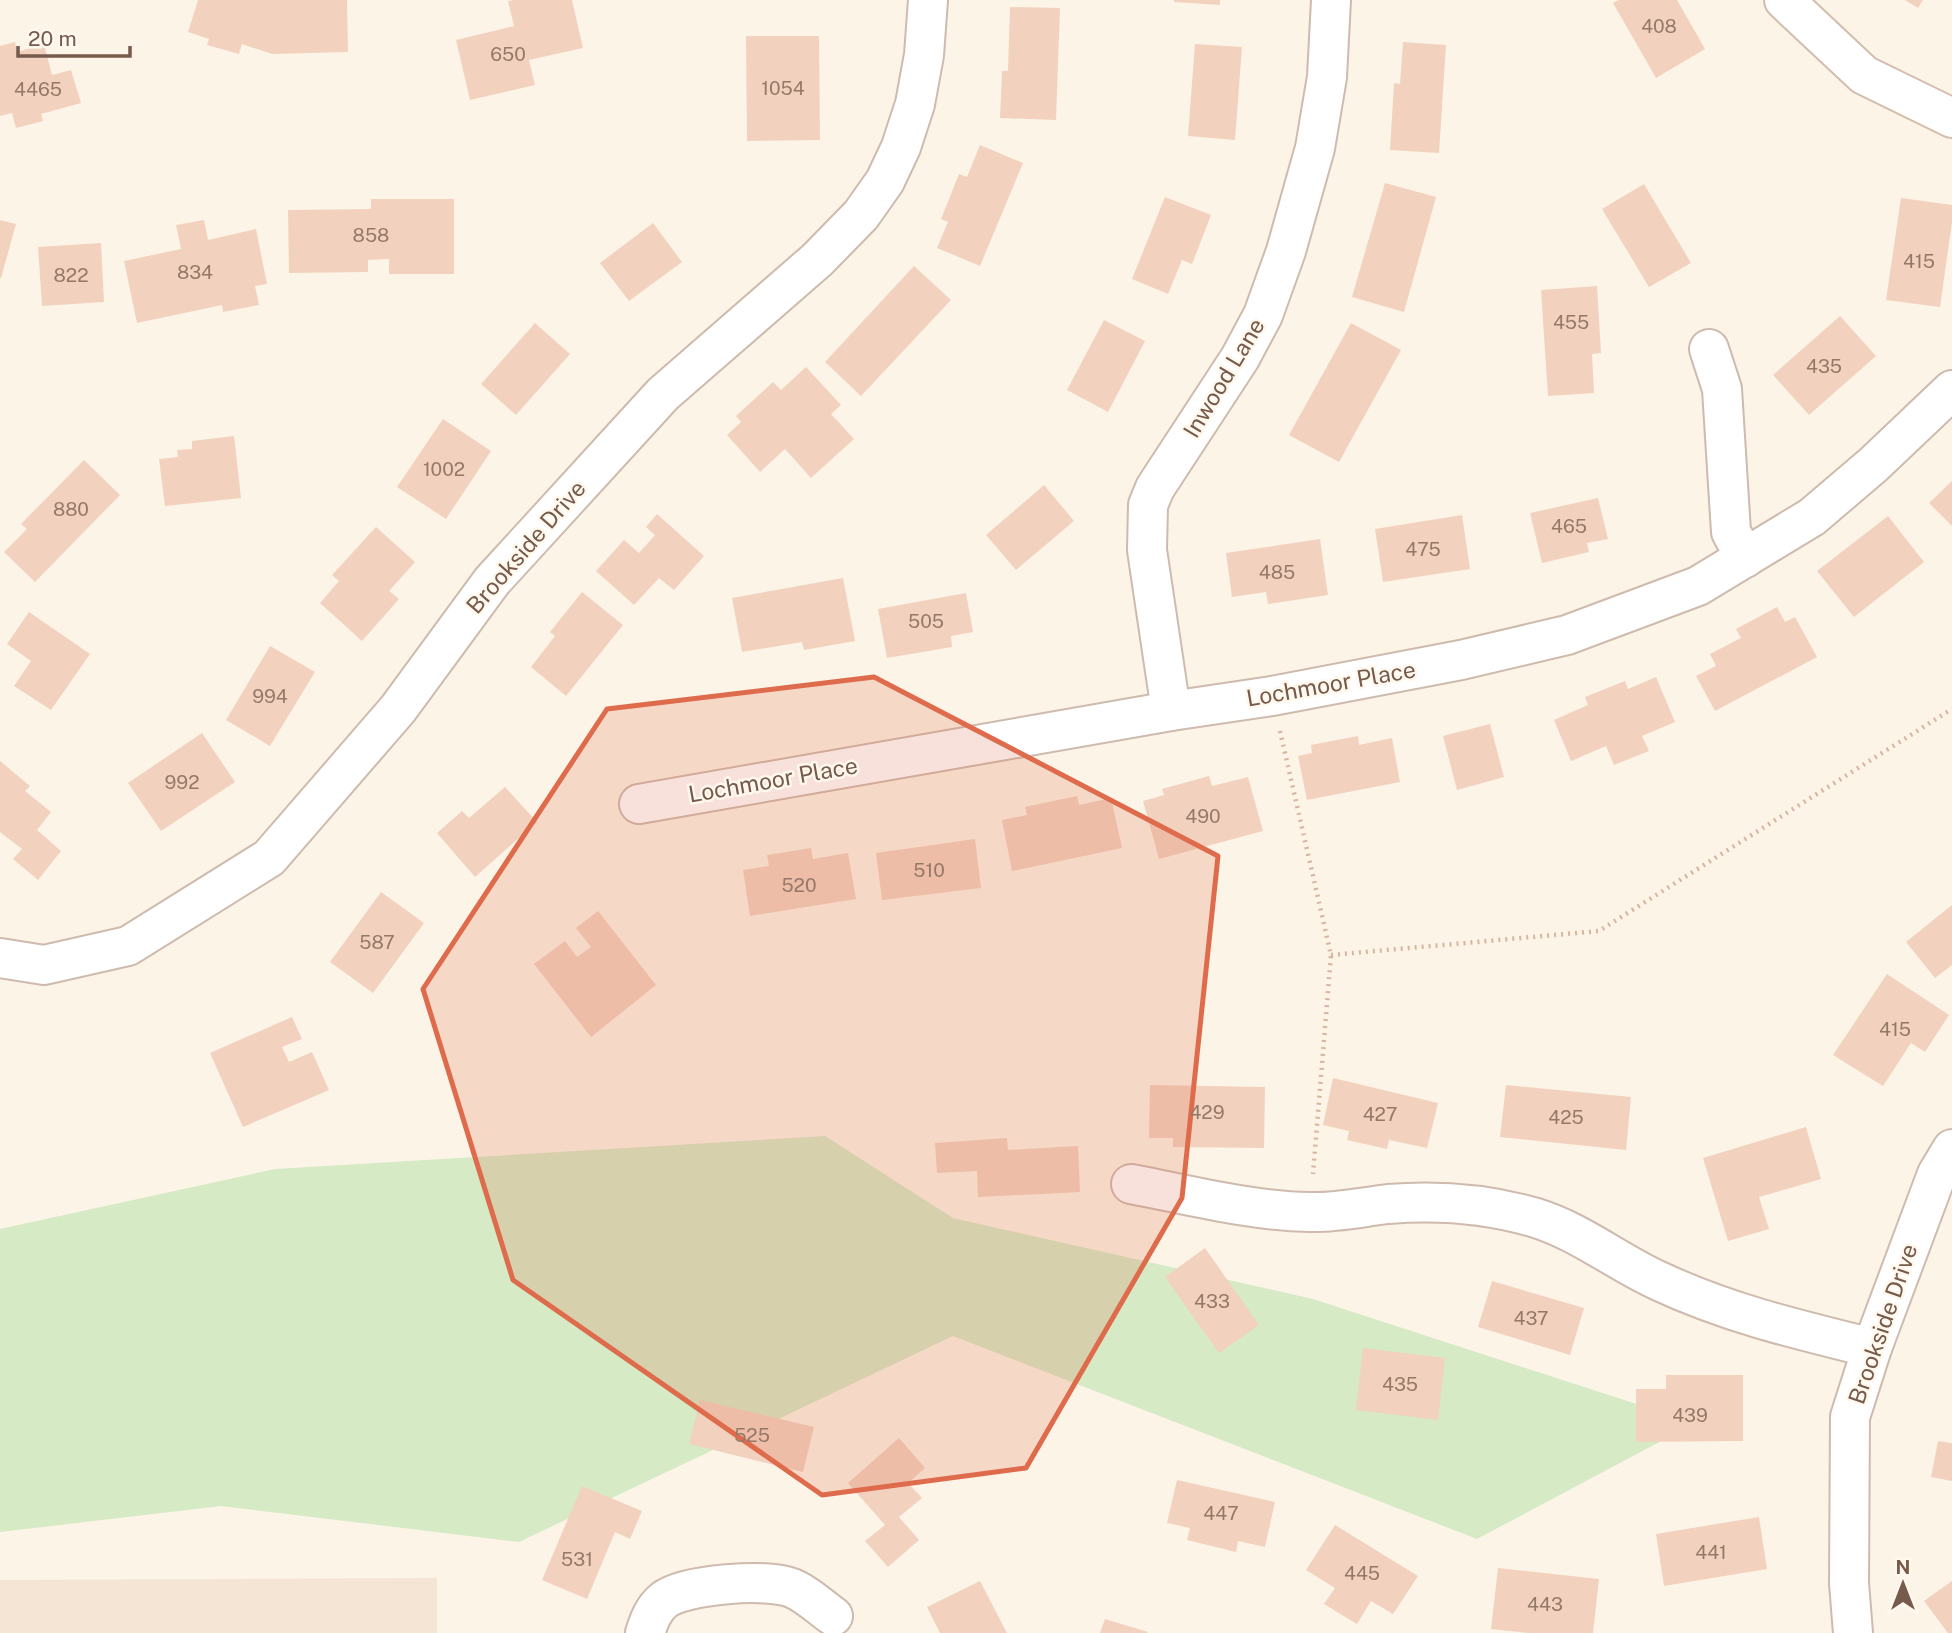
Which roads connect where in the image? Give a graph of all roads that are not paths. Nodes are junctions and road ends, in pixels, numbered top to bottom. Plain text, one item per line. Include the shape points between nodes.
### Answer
1 (928, 0) edge
2 (1331, 0) edge
3 (1784, 0) edge
4 (1952, 118) edge
5 (1709, 349) dead end
6 (1952, 390) edge
7 (1745, 558) junction
8 (1171, 711) junction
9 (639, 803) dead end
10 (0, 958) edge
11 (1952, 1149) edge
12 (1130, 1184) dead end
13 (1871, 1348) junction
14 (833, 1616) dead end
15 (645, 1633) edge
16 (1853, 1633) edge

1 - 10 street, Brookside Drive via 915,104 885,181 861,215 817,260 654,404 492,581 398,709 269,858 128,946 44,965
2 - 8 street, Inwood Lane via 1327,77 1315,148 1282,264 1240,358 1148,505 1147,550
3 - 4 street via 1864,75
5 - 7 street via 1721,388 1731,532
6 - 7 street, Lochmoor Place via 1812,517
7 - 8 street, Lochmoor Place via 1698,586 1567,635 1461,660
8 - 9 street, Lochmoor Place
11 - 13 street, Brookside Drive via 1937,1174
12 - 13 street via 1310,1212 1430,1203 1536,1219 1578,1235 1656,1280 1698,1298
13 - 16 street, Brookside Drive via 1850,1417
14 - 15 street via 789,1586 723,1584 677,1592 664,1600

